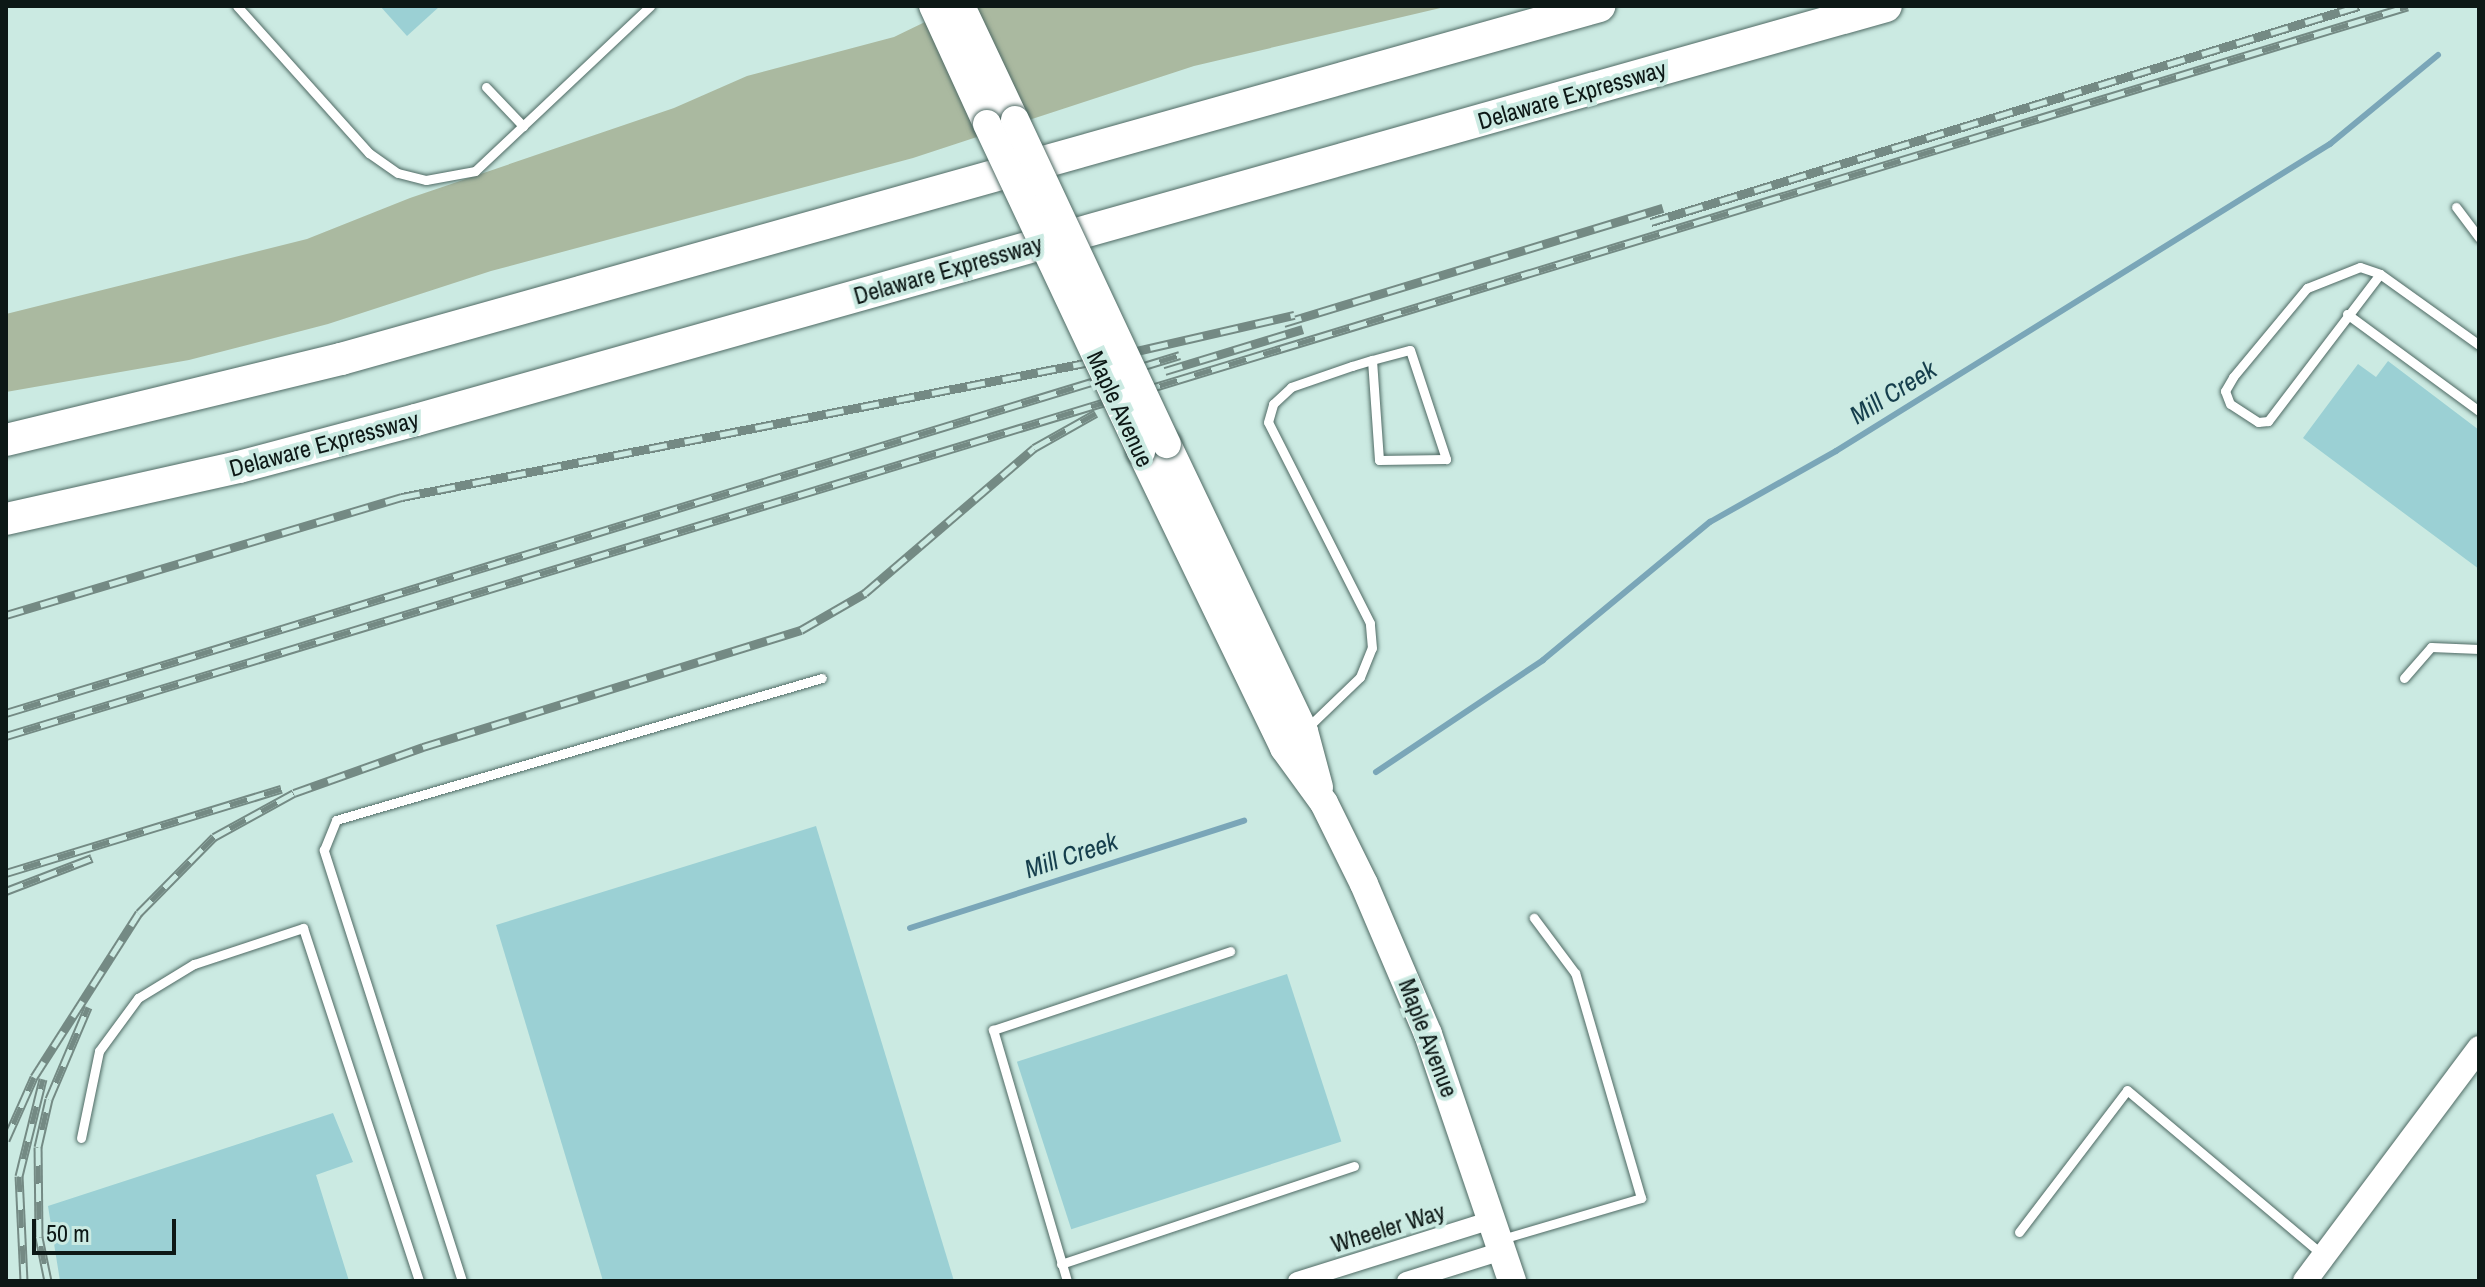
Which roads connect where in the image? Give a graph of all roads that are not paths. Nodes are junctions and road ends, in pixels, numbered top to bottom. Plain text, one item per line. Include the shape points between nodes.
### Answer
1 (237, 6) edge
2 (650, 6) edge
3 (933, 6) edge
4 (961, 6) edge
5 (1599, 6) edge
6 (1886, 6) edge
7 (486, 87) dead end
8 (523, 126) junction
9 (2456, 207) dead end
10 (2479, 237) edge
11 (2380, 274) junction
12 (2347, 314) junction
13 (2479, 345) edge
14 (1372, 360) junction
15 (2479, 411) edge
16 (6, 440) edge
17 (1154, 448) junction
18 (6, 519) edge
19 (2479, 649) edge
20 (822, 678) dead end
21 (2404, 678) dead end
22 (1304, 731) junction
23 (1324, 803) junction
24 (1534, 918) dead end
25 (1230, 951) dead end
26 (2479, 1048) edge
27 (81, 1138) dead end
28 (1354, 1166) dead end
29 (2019, 1232) dead end
30 (1498, 1237) junction
31 (2324, 1256) junction
32 (1061, 1264) junction
33 (419, 1281) edge
34 (462, 1281) edge
35 (1067, 1281) edge
36 (1297, 1281) edge
37 (1406, 1281) edge
38 (1512, 1281) edge
39 (2305, 1281) edge

1 - 8 lane via 369,153 398,173 426,180 465,175
2 - 8 lane
3 - 17 main road, Maple Avenue, bridge via 987,124
4 - 17 main road, Maple Avenue, bridge
5 - 16 highway via 327,363
6 - 18 highway, Delaware Expressway via 401,424 224,471
7 - 8 lane
9 - 10 lane
11 - 12 lane
11 - 12 lane via 2360,267 2307,288 2233,377 2225,398 2258,422 2268,421
11 - 13 lane
12 - 15 lane
14 - 14 lane via 1410,350 1446,459 1379,460
14 - 22 lane via 1291,387 1273,404 1268,422 1370,623 1372,648 1360,677
17 - 22 main road, Maple Avenue
17 - 23 main road, Maple Avenue via 1284,748
19 - 21 lane via 2431,647
20 - 34 lane via 336,820 324,850
22 - 23 main road, Maple Avenue
23 - 30 main road, Maple Avenue via 1428,1034
24 - 30 lane via 1575,973 1641,1198
25 - 32 lane via 993,1030
26 - 31 main road
27 - 33 lane via 99,1051 138,998 194,964 303,928
28 - 32 lane
29 - 31 lane via 2127,1090
30 - 36 street, Wheeler Way
30 - 37 street
30 - 38 main road, Maple Avenue
31 - 39 main road
32 - 35 lane

